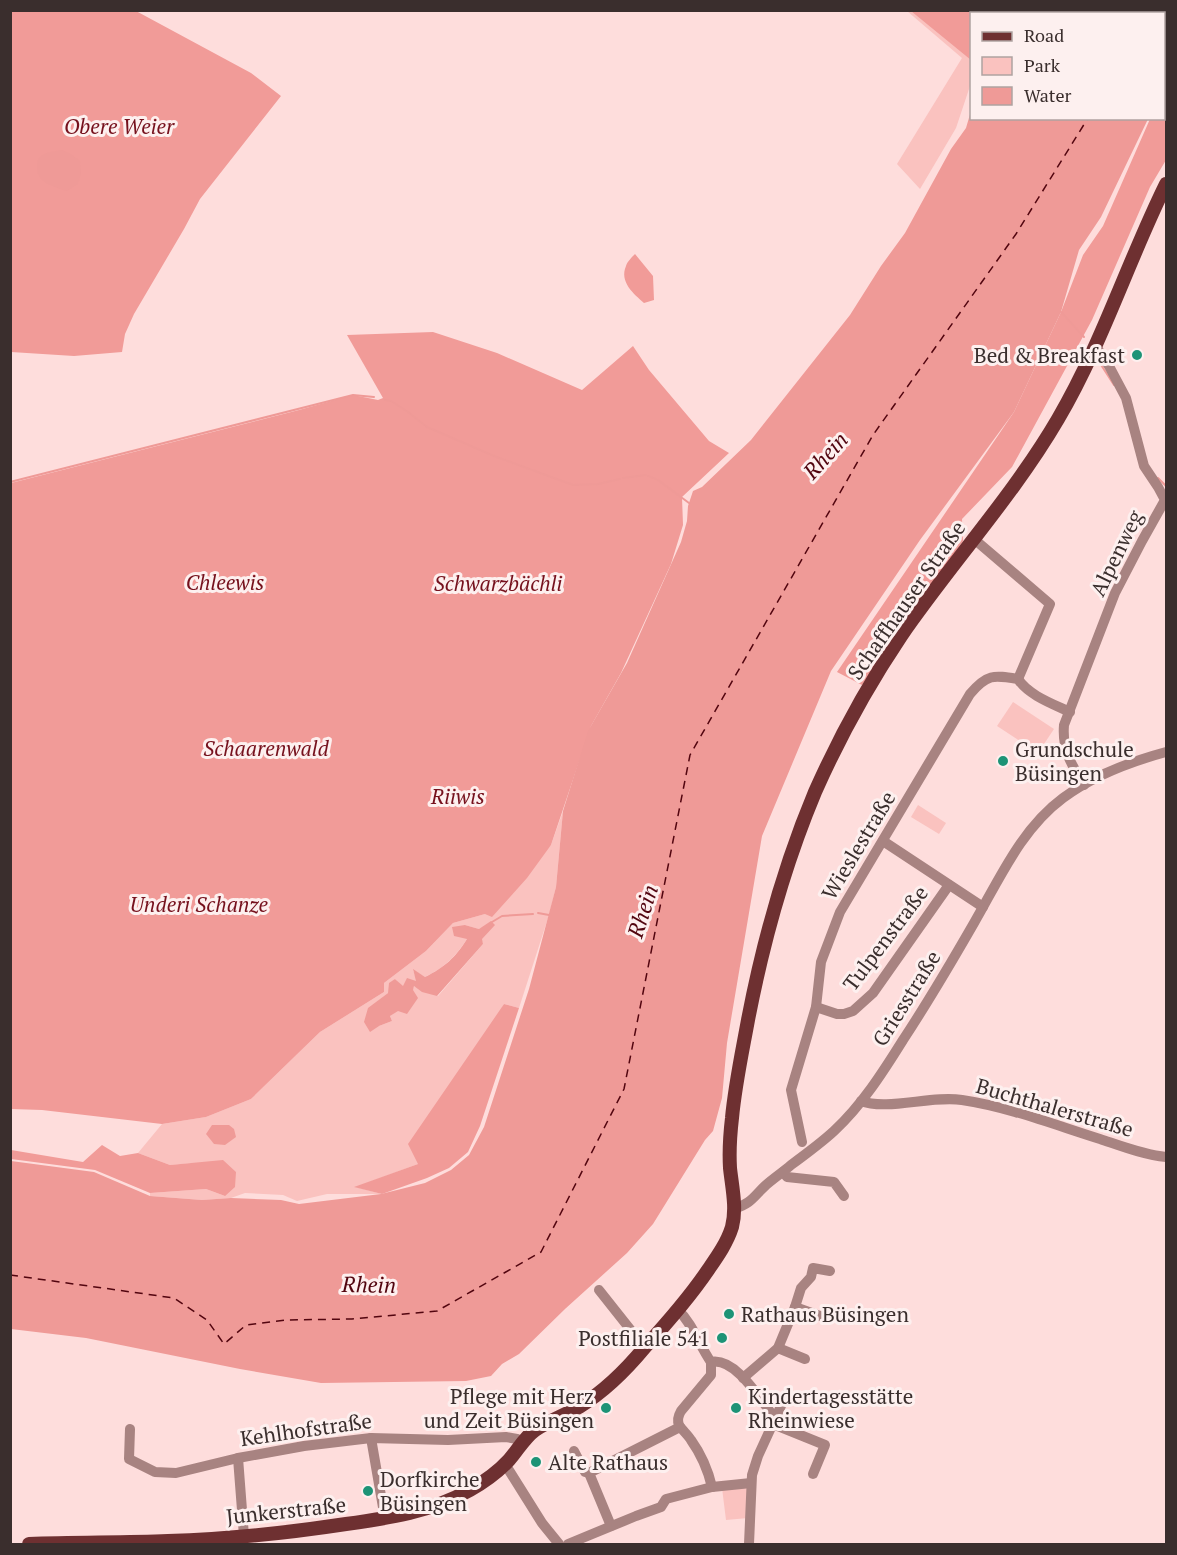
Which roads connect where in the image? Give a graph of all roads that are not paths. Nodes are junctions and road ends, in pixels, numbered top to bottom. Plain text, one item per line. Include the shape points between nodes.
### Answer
1 (1167, 184) edge
2 (1095, 345) junction
3 (974, 539) junction
4 (1018, 679) junction
5 (1070, 712) junction
6 (1167, 752) edge
7 (1084, 785) junction
8 (884, 842) junction
9 (949, 885) junction
10 (983, 907) junction
11 (816, 1007) junction
12 (861, 1101) junction
13 (802, 1142) dead end
14 (1167, 1157) edge
15 (783, 1172) junction
16 (844, 1196) dead end
17 (734, 1209) junction
18 (830, 1271) dead end
19 (598, 1290) dead end
20 (795, 1307) junction
21 (678, 1310) junction
22 (820, 1316) dead end
23 (645, 1348) junction
24 (778, 1348) junction
25 (805, 1359) dead end
26 (711, 1362) junction
27 (743, 1378) junction
28 (786, 1395) dead end
29 (774, 1421) junction
30 (680, 1427) junction
31 (130, 1429) dead end
32 (371, 1438) junction
33 (522, 1443) junction
34 (574, 1451) dead end
35 (238, 1458) junction
36 (505, 1464) junction
37 (589, 1473) junction
38 (813, 1474) dead end
39 (751, 1483) junction
40 (712, 1487) junction
41 (385, 1519) junction
42 (611, 1526) junction
43 (238, 1539) edge
44 (29, 1545) edge
45 (559, 1545) edge
46 (568, 1545) edge
47 (750, 1545) edge

1 - 2 main road, Schaffhauser Straße
2 - 3 main road, Schaffhauser Straße via 1059,417
2 - 5 street, Alpenweg via 1126,398 1144,466 1165,500 1118,587
3 - 4 street via 1050,604
3 - 17 main road, Schaffhauser Straße via 901,636 866,692 801,826 772,911 737,1080 730,1148
4 - 5 street via 1048,702
4 - 8 street, Wieslestraße via 981,680
5 - 7 street, Alpenweg via 1063,738 1072,766
6 - 7 street, Griesstraße via 1110,770
7 - 10 street, Griesstraße via 1063,798 1026,836
8 - 9 street
8 - 11 street, Wieslestraße via 840,912 821,962
9 - 10 street
9 - 11 street, Tulpenstraße via 873,993 844,1014
10 - 12 street, Griesstraße via 931,996
11 - 13 street, Wieslestraße via 791,1090
12 - 14 street, Buchthalerstraße via 876,1105 960,1100
12 - 15 street, Griesstraße via 834,1130
15 - 16 street via 788,1177 834,1182
15 - 17 street, Griesstraße via 749,1203
17 - 21 main road, Junkerstraße via 732,1226 721,1250
18 - 20 street via 813,1268
19 - 23 street
20 - 22 street
20 - 24 street
21 - 23 main road, Junkerstraße
21 - 26 street
23 - 33 main road, Junkerstraße via 594,1397 537,1429
24 - 25 street
24 - 27 street
26 - 27 street via 719,1360 731,1366
26 - 30 street via 711,1375 678,1416
27 - 29 street
28 - 29 street
29 - 38 street via 825,1445
29 - 39 street
30 - 37 street
30 - 40 street via 700,1454
31 - 35 street, Kehlhofstraße via 129,1459 155,1472 185,1472
32 - 33 street, Kehlhofstraße via 506,1437
32 - 35 street, Kehlhofstraße
32 - 41 street
33 - 36 main road, Junkerstraße
34 - 37 street
35 - 43 street
36 - 41 main road, Junkerstraße via 483,1482 450,1500
36 - 45 street
37 - 42 street
39 - 40 street
39 - 47 street
40 - 42 street via 666,1499 661,1508
41 - 43 main road, Junkerstraße
42 - 46 street
43 - 44 main road, Junkerstraße

